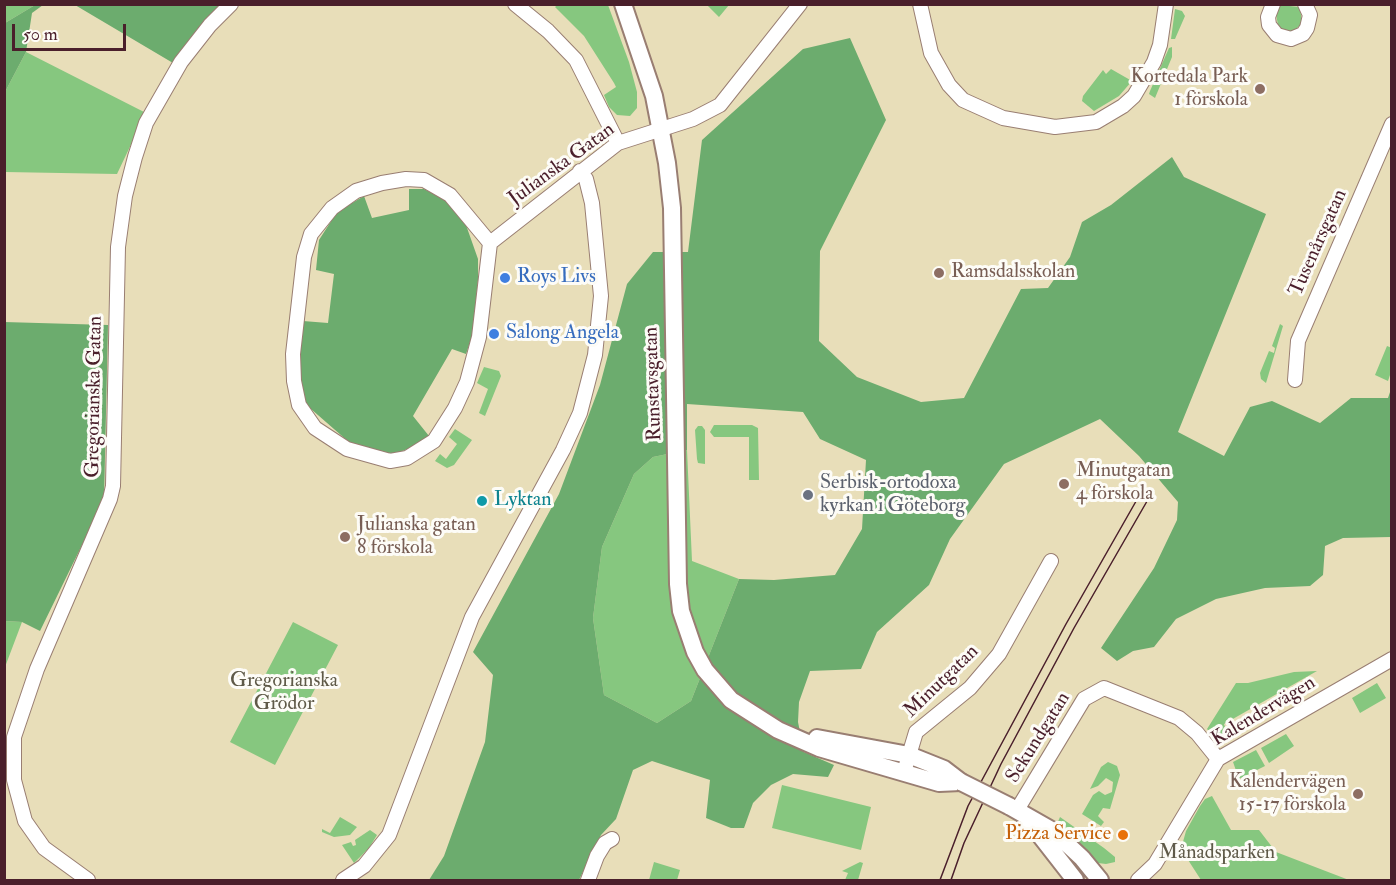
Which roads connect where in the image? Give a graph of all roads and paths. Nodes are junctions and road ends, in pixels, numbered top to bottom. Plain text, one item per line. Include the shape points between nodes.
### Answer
1 (231, 4) edge
2 (515, 4) edge
3 (623, 4) edge
4 (800, 4) edge
5 (920, 4) edge
6 (1166, 4) edge
7 (1273, 4) edge
8 (1305, 4) edge
9 (1392, 124) edge
10 (662, 129) junction
11 (618, 143) junction
12 (580, 171) junction
13 (490, 243) junction
14 (1295, 380) dead end
15 (1051, 561) dead end
16 (1392, 659) edge
17 (778, 730) junction
18 (909, 755) junction
19 (1218, 759) junction
20 (904, 772) junction
21 (961, 782) junction
22 (1017, 810) junction
23 (612, 839) dead end
24 (88, 880) edge
25 (345, 880) edge
26 (588, 880) edge
27 (1075, 880) edge
28 (1100, 880) edge
29 (1138, 880) edge

1 - 24 street, Gregorianska Gatan via 175,72 146,123 135,157 118,248 113,486 37,669 14,737 14,780 25,821 44,848
2 - 11 street via 576,60
3 - 10 street, Runstavsgatan
4 - 10 street, Julianska Gatan via 720,105
5 - 6 street via 934,60 963,100 1003,118 1054,127 1096,122 1134,96 1154,62
7 - 8 street via 1269,25 1277,35 1291,39 1307,28 1310,15
9 - 14 street, Tusenårsgatan via 1298,341
10 - 11 street, Julianska Gatan
10 - 17 street, Runstavsgatan via 672,208 681,611 695,652 719,687 746,711
11 - 12 street, Julianska Gatan
12 - 13 street, Julianska Gatan
12 - 25 street via 592,203 601,296 595,355 580,413 472,617 389,835 364,866
13 - 13 street via 450,195 424,180 382,183 356,191 332,208 311,234 304,257 293,354 299,405 315,428 347,449 390,461 407,458 434,441 455,408 474,361
15 - 18 street, Minutgatan via 999,654 970,688 916,732
16 - 19 street, Kalendervägen
17 - 18 street, Runstavsgatan
17 - 20 street, Runstavsgatan via 819,748
18 - 20 street, Minutgatan
18 - 21 street, Runstavsgatan via 944,769
19 - 22 street, Sekundgatan via 1179,718 1104,688 1084,699
19 - 29 street, Kalendervägen via 1155,864
20 - 21 street, Runstavsgatan via 939,783
21 - 22 street, Runstavsgatan, bridge
22 - 27 street, Runstavsgatan
22 - 28 street, Runstavsgatan via 1053,831
23 - 26 street via 604,843

